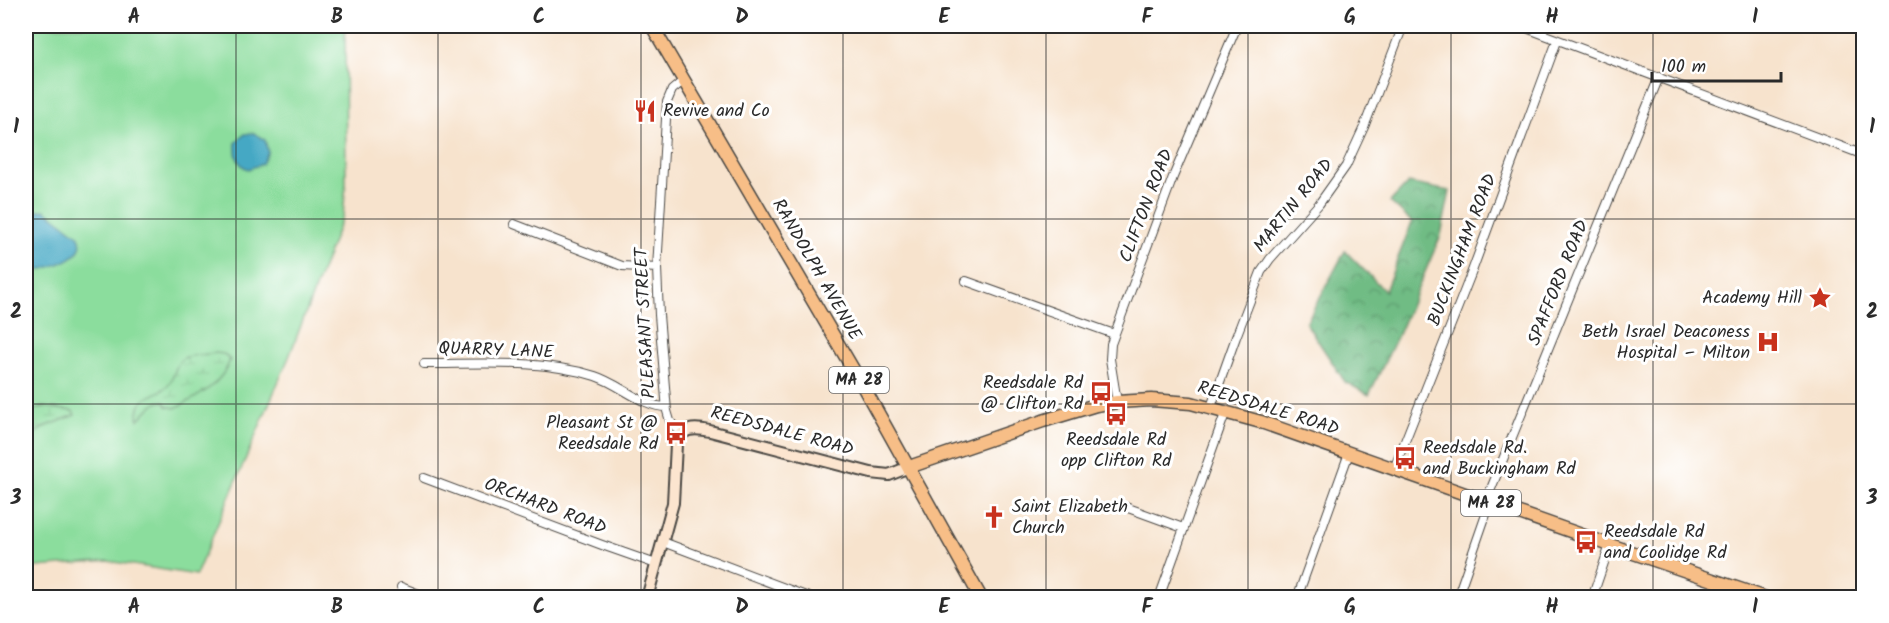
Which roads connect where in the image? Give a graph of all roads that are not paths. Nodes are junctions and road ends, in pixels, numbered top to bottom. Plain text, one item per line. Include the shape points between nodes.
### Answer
1 (652, 26) edge
2 (1237, 26) edge
3 (1403, 26) edge
4 (1521, 26) edge
5 (1557, 40) junction
6 (1659, 76) junction
7 (684, 80) junction
8 (1863, 155) edge
9 (514, 224) dead end
10 (657, 268) junction
11 (966, 281) dead end
12 (1114, 334) junction
13 (424, 364) dead end
14 (1117, 402) junction
15 (666, 407) junction
16 (1211, 407) junction
17 (1226, 411) junction
18 (681, 434) junction
19 (1349, 453) junction
20 (909, 467) junction
21 (1394, 469) junction
22 (424, 478) dead end
23 (1488, 502) junction
24 (1120, 506) dead end
25 (1183, 528) junction
26 (663, 542) junction
27 (1610, 545) junction
28 (656, 564) junction
29 (401, 587) dead end
30 (429, 597) edge
31 (647, 597) edge
32 (811, 597) edge
33 (981, 597) edge
34 (1159, 597) edge
35 (1297, 597) edge
36 (1457, 597) edge
37 (1592, 597) edge
38 (1766, 597) edge

1 - 7 main road, RANDOLPH AVENUE / MA 28
2 - 12 street, CLIFTON ROAD via 1173,177
3 - 16 street, MARTIN ROAD via 1346,166 1264,268
4 - 5 street
5 - 6 street
5 - 21 street, BUCKINGHAM ROAD
6 - 8 street
6 - 23 street, SPAFFORD ROAD
7 - 10 street, PLEASANT STREET via 672,90 667,102
7 - 20 main road, RANDOLPH AVENUE / MA 28
9 - 10 street via 622,266
10 - 15 street, PLEASANT STREET
11 - 12 street
12 - 14 street, CLIFTON ROAD via 1110,354
13 - 15 street, QUARRY LANE via 557,366 601,378 654,406
14 - 16 main road, REEDSDALE ROAD / MA 28 via 1174,401
14 - 20 main road, REEDSDALE ROAD / MA 28 via 1071,412
15 - 18 street, PLEASANT STREET via 670,421
16 - 17 main road, REEDSDALE ROAD / MA 28
17 - 19 main road, REEDSDALE ROAD / MA 28
17 - 25 street
18 - 20 street, REEDSDALE ROAD via 692,429 705,430 878,474
18 - 26 street via 676,444 673,503
19 - 21 main road, REEDSDALE ROAD / MA 28
19 - 35 street
20 - 33 main road, RANDOLPH AVENUE
21 - 23 main road, REEDSDALE ROAD / MA 28
22 - 28 street, ORCHARD ROAD
23 - 27 main road, REEDSDALE ROAD / MA 28
23 - 36 street, SPAFFORD ROAD
24 - 25 street
25 - 34 street
26 - 28 street
26 - 32 street
27 - 37 street
27 - 38 main road, REEDSDALE ROAD / MA 28
28 - 31 street
29 - 30 street

